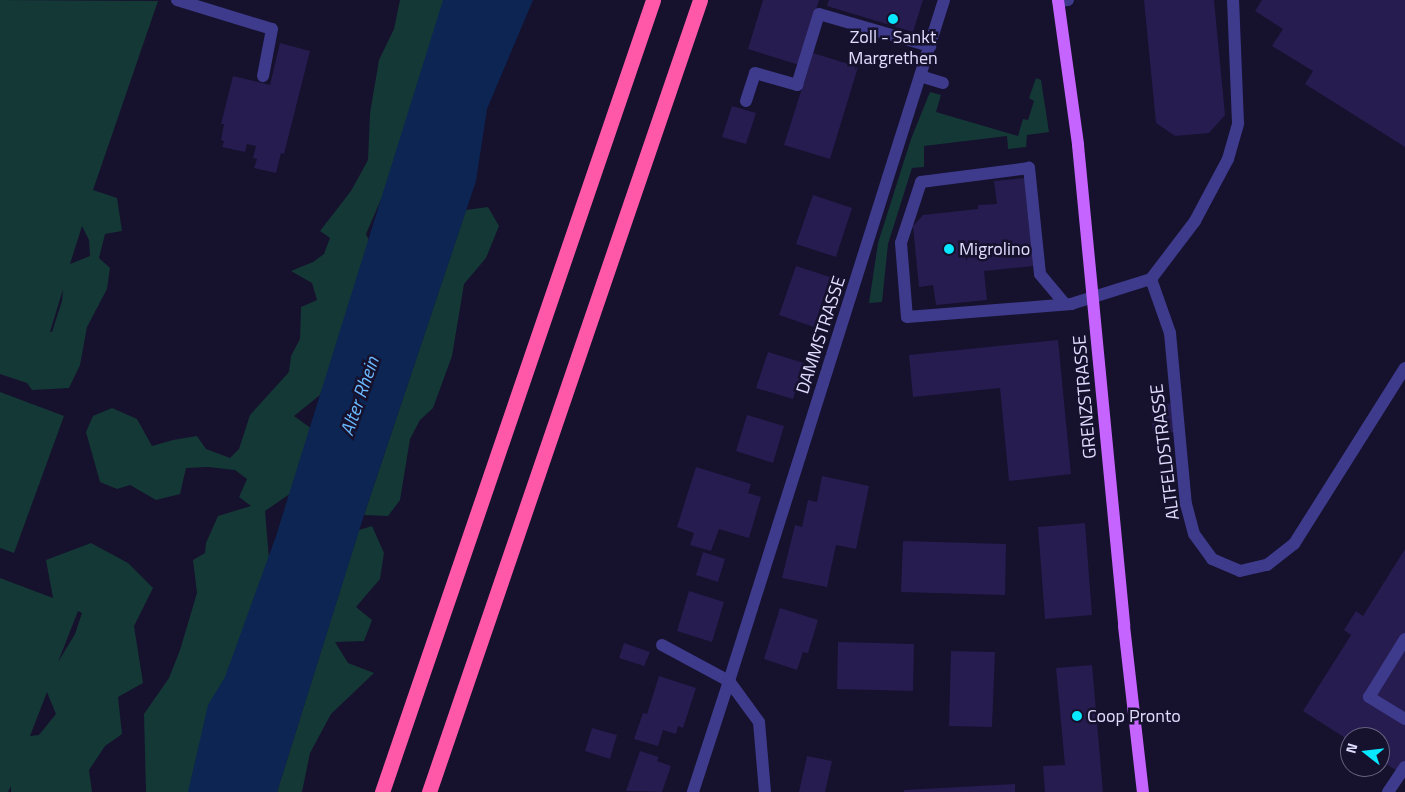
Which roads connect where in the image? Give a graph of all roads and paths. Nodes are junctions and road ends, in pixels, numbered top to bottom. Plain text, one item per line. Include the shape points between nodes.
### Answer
1 (177, 0) edge
2 (653, 0) edge
3 (700, 0) edge
4 (944, 0) edge
5 (1062, 0) edge
6 (1233, 0) edge
7 (930, 46) junction
8 (262, 76) dead end
9 (920, 76) junction
10 (943, 83) dead end
11 (746, 101) dead end
12 (1151, 278) junction
13 (1093, 296) junction
14 (1064, 304) junction
15 (1405, 368) edge
16 (1405, 638) edge
17 (662, 645) dead end
18 (729, 681) junction
19 (1405, 719) edge
20 (1405, 767) edge
21 (382, 792) edge
22 (429, 792) edge
23 (693, 792) edge
24 (765, 792) edge
25 (1143, 792) edge
26 (1388, 792) edge

1 - 8 street via 272,29
2 - 21 highway
3 - 22 highway
4 - 7 street, DAMMSTRASSE
5 - 13 main road, GRENZSTRASSE
6 - 12 street via 1238,123 1228,159 1195,221
7 - 9 street, DAMMSTRASSE
7 - 11 street via 819,14 797,85 755,73
9 - 10 street
9 - 18 street, DAMMSTRASSE
12 - 13 street
12 - 15 street, ALTFELDSTRASSE via 1170,333 1186,504 1194,534 1212,559 1240,571 1267,565 1294,544
13 - 14 street
13 - 25 main road, GRENZSTRASSE
14 - 14 street via 1040,274 1029,168 921,182 902,244 907,316
16 - 19 street via 1369,697
17 - 18 street
18 - 23 street, DAMMSTRASSE
18 - 24 street via 759,722
20 - 26 street

